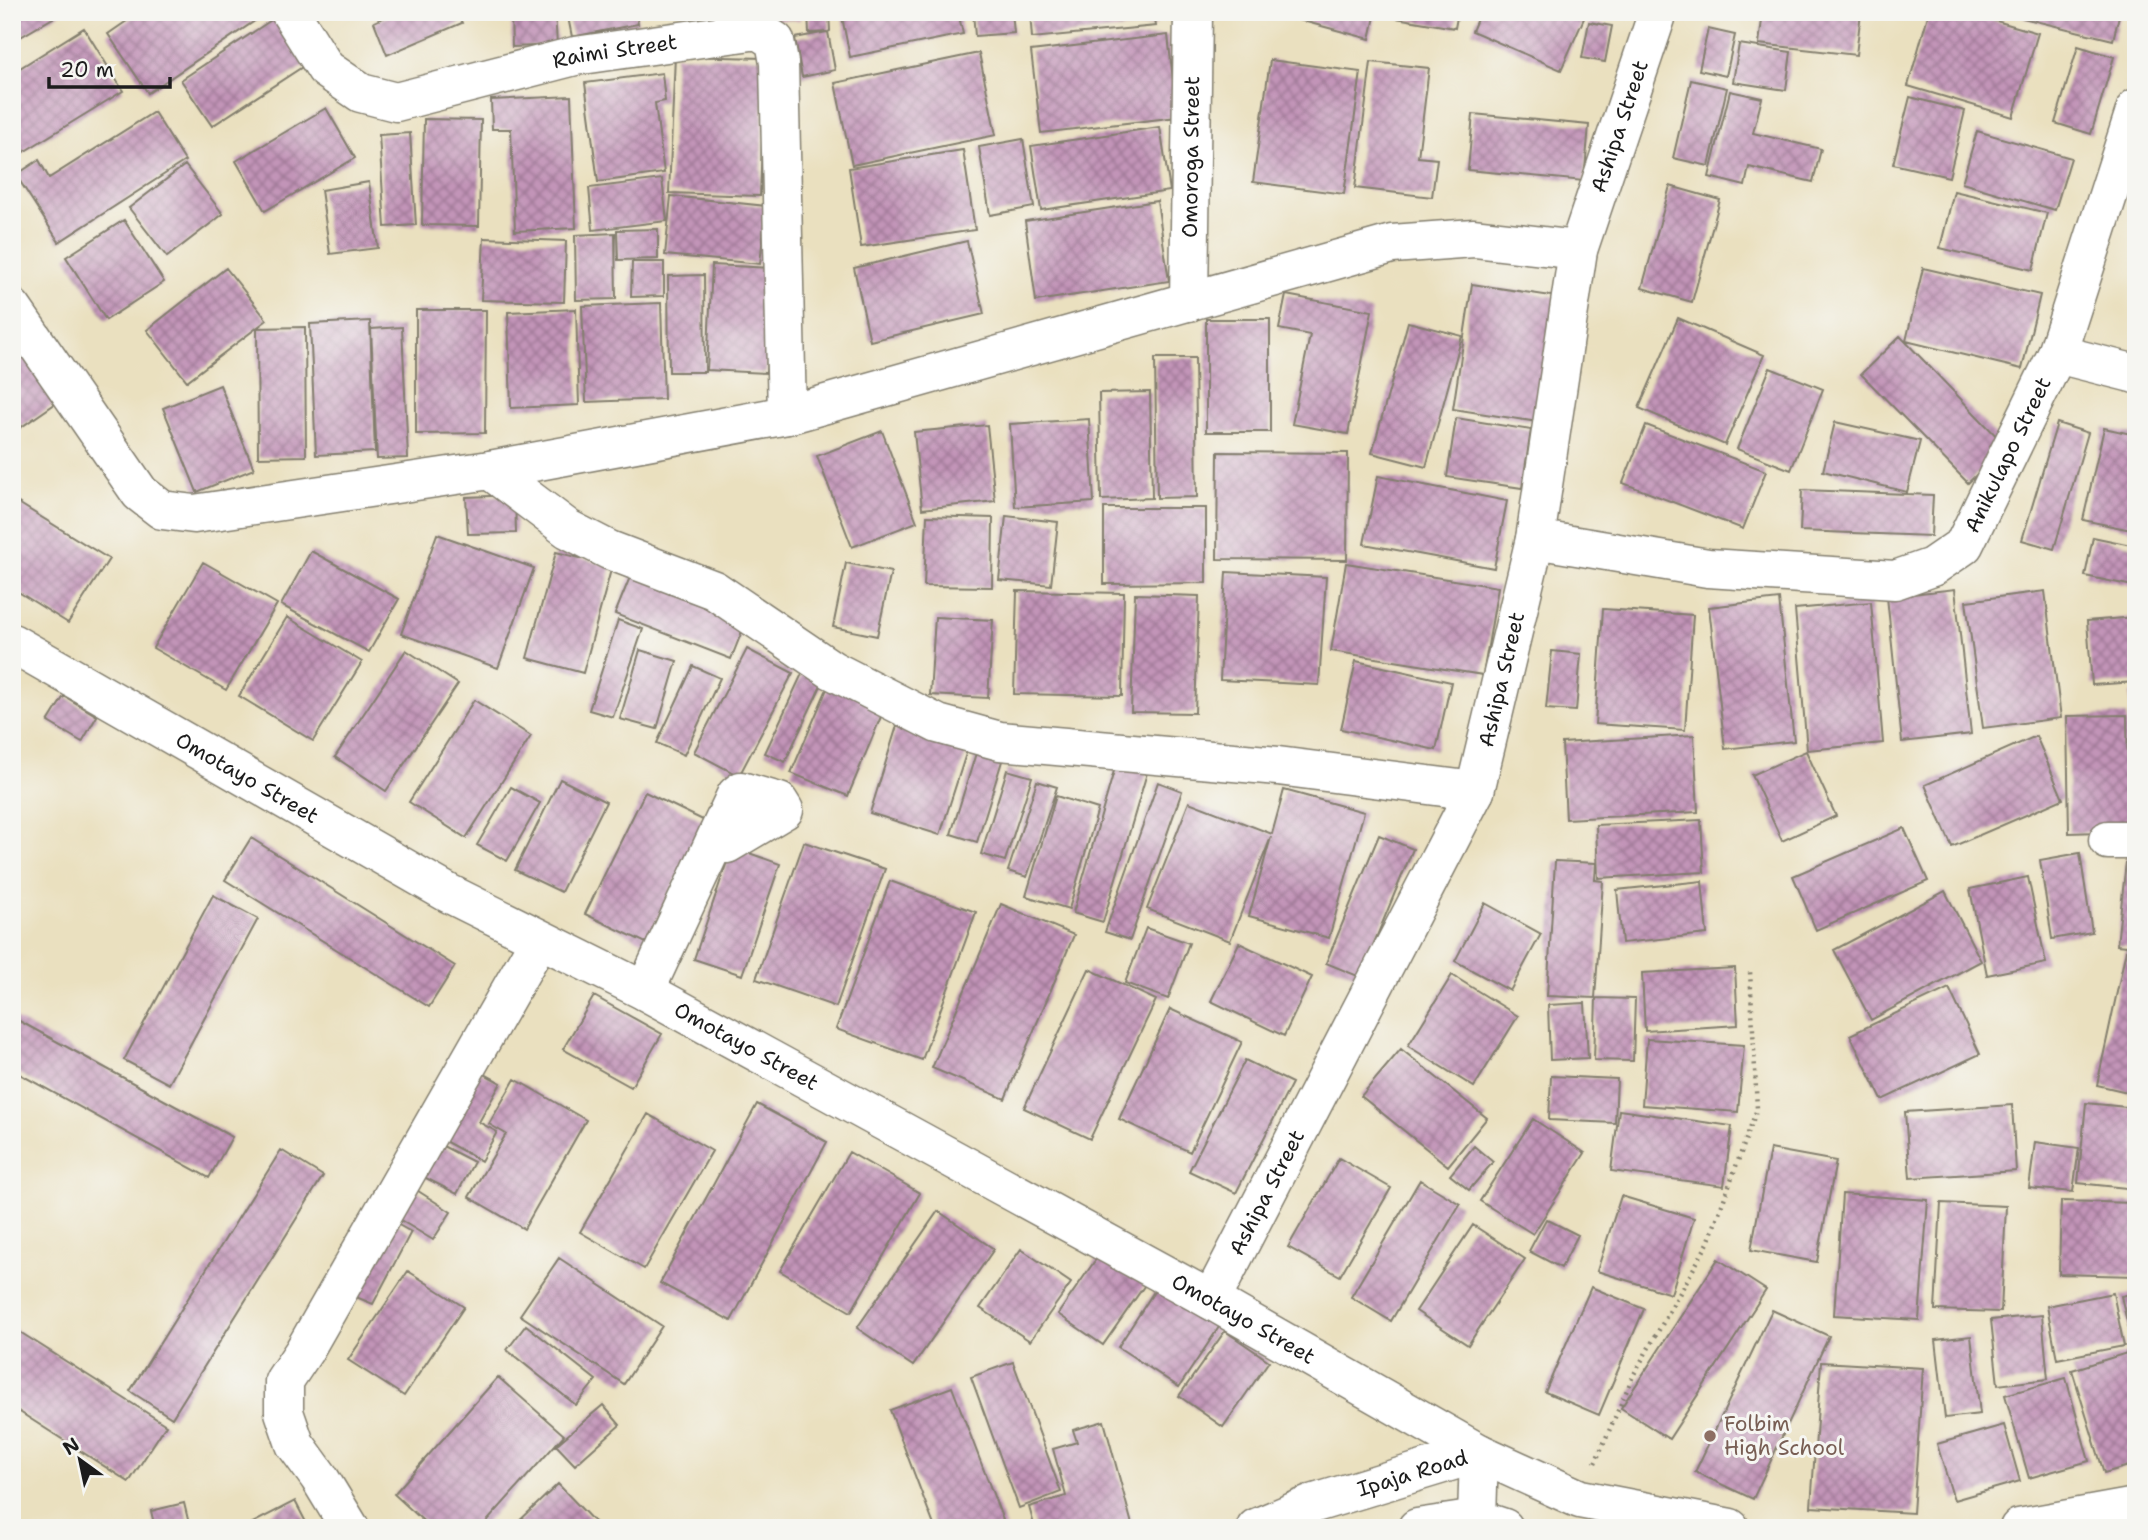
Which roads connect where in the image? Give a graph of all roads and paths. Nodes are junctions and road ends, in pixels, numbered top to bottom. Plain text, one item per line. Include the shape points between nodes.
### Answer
1 (290, 12) edge
2 (1193, 12) edge
3 (1658, 12) edge
4 (2136, 108) edge
5 (1578, 250) junction
6 (1189, 302) junction
7 (12, 308) edge
8 (2057, 354) junction
9 (2136, 374) edge
10 (786, 415) junction
11 (490, 470) junction
12 (1535, 539) junction
13 (12, 643) edge
14 (1475, 790) junction
15 (727, 844) dead end
16 (539, 940) junction
17 (1750, 971) dead end
18 (645, 991) junction
19 (1211, 1300) junction
20 (1479, 1453) junction
21 (1580, 1499) junction
22 (2136, 1507) edge
23 (1490, 1523) edge
24 (350, 1528) edge
25 (1256, 1528) edge
26 (1417, 1528) edge
27 (1730, 1528) edge
28 (2019, 1528) edge

1 - 10 street, Raimi Street via 326,69 360,93 396,102 575,56 758,30 775,41
2 - 6 street, Omoroga Street
3 - 5 street, Ashipa Street
4 - 8 street, Anikulapo Street
5 - 6 street via 1474,238 1392,244
5 - 12 street, Ashipa Street
6 - 10 street
7 - 11 street via 140,493 162,510 194,514
8 - 9 street
8 - 12 street, Anikulapo Street via 1964,545 1932,567 1895,580 1708,568
10 - 11 street
11 - 14 street via 568,529 609,550 714,590 832,670 939,724 1000,741 1278,766
12 - 14 street, Ashipa Street
13 - 16 street, Omotayo Street via 448,893
14 - 19 street, Ashipa Street
15 - 18 street via 784,810 783,806 741,791 736,794
16 - 18 street, Omotayo Street
16 - 24 street via 284,1381 284,1412 295,1444
17 - 21 path via 1757,1109 1708,1242 1634,1374
18 - 19 street, Omotayo Street
19 - 20 street, Omotayo Street
20 - 21 street, Ipaja Road
20 - 23 street
20 - 25 street, Ipaja Road via 1315,1503
21 - 27 street, Ipaja Road
22 - 28 street
23 - 26 street

